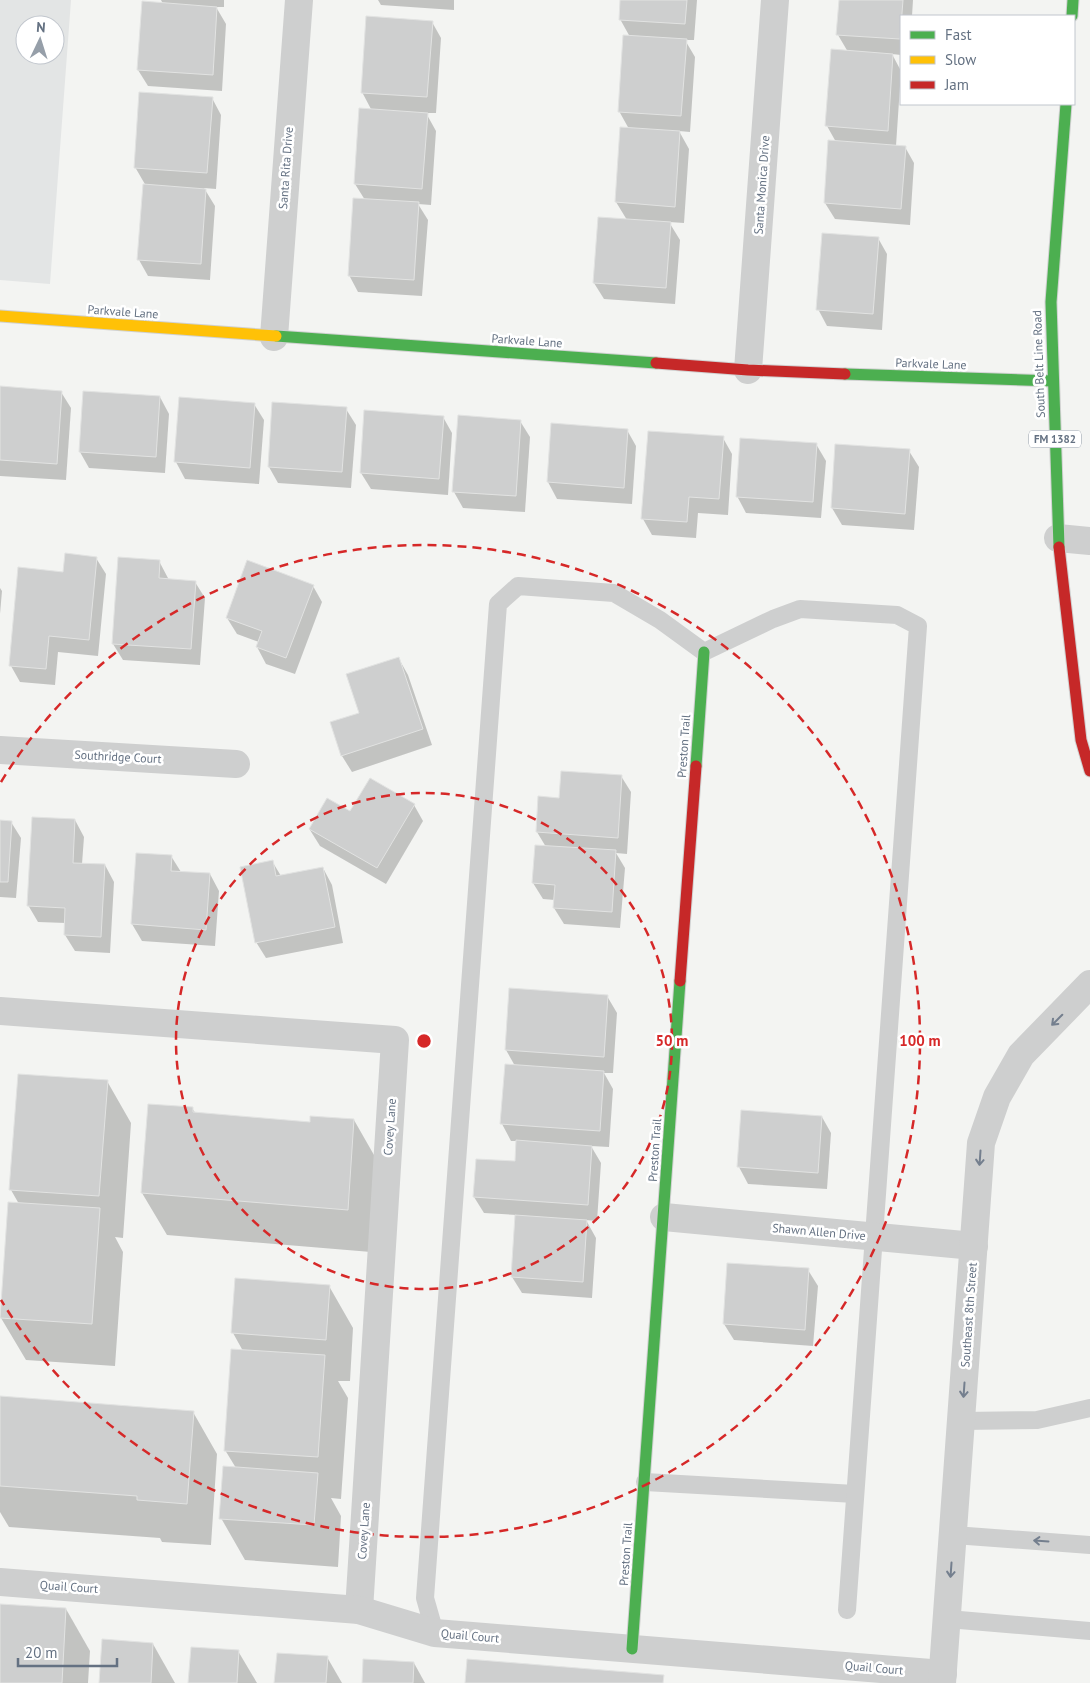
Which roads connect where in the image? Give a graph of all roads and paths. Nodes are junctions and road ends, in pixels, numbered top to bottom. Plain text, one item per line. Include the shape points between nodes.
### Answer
1 (299, 0) edge
2 (775, 0) edge
3 (1073, 0) edge
4 (1072, 15) edge
5 (1066, 105) edge
6 (0, 316) edge
7 (274, 337) junction
8 (748, 370) junction
9 (1053, 381) junction
10 (1058, 538) junction
11 (1090, 541) edge
12 (704, 652) junction
13 (0, 750) edge
14 (236, 764) dead end
15 (1090, 772) edge
16 (1090, 984) edge
17 (0, 1011) edge
18 (664, 1217) junction
19 (874, 1237) junction
20 (974, 1246) junction
21 (1090, 1408) edge
22 (962, 1421) junction
23 (645, 1482) junction
24 (855, 1494) junction
25 (954, 1535) junction
26 (1090, 1545) edge
27 (0, 1582) edge
28 (359, 1610) junction
29 (847, 1610) dead end
30 (948, 1618) junction
31 (1090, 1631) edge
32 (435, 1633) junction
33 (632, 1649) junction
34 (943, 1678) edge

1 - 7 street, Santa Rita Drive
2 - 8 street, Santa Monica Drive
3 - 4 street
5 - 9 street, South Belt Line Road / FM 1382 via 1051,302
6 - 7 street, Parkvale Lane
7 - 8 street, Parkvale Lane
8 - 9 street, Parkvale Lane
9 - 10 street, South Belt Line Road / FM 1382
10 - 11 street
10 - 15 street, South Belt Line Road / FM 1382 via 1081,740
12 - 18 street, Preston Trail
12 - 19 lane via 800,609 897,615 918,626
12 - 32 lane via 660,620 614,593 518,586 498,604 425,1598
13 - 14 street, Southridge Court
16 -> 20 street, Southeast 8th Street via 1021,1055 997,1097 981,1143
17 - 28 street, Covey Lane via 395,1040
18 - 19 street, Shawn Allen Drive
18 - 23 street, Preston Trail
19 - 20 street, Shawn Allen Drive
19 - 24 lane
20 -> 22 street, Southeast 8th Street
21 - 22 lane via 1037,1420
22 - 25 street, Southeast 8th Street
23 - 24 lane
23 - 33 street, Preston Trail
24 - 29 lane
26 -> 25 lane
25 -> 30 street, Southeast 8th Street
27 - 28 street, Quail Court
28 - 32 street, Quail Court
30 - 31 lane
30 - 34 street, Southeast 8th Street
32 - 33 street, Quail Court
33 - 34 street, Quail Court

